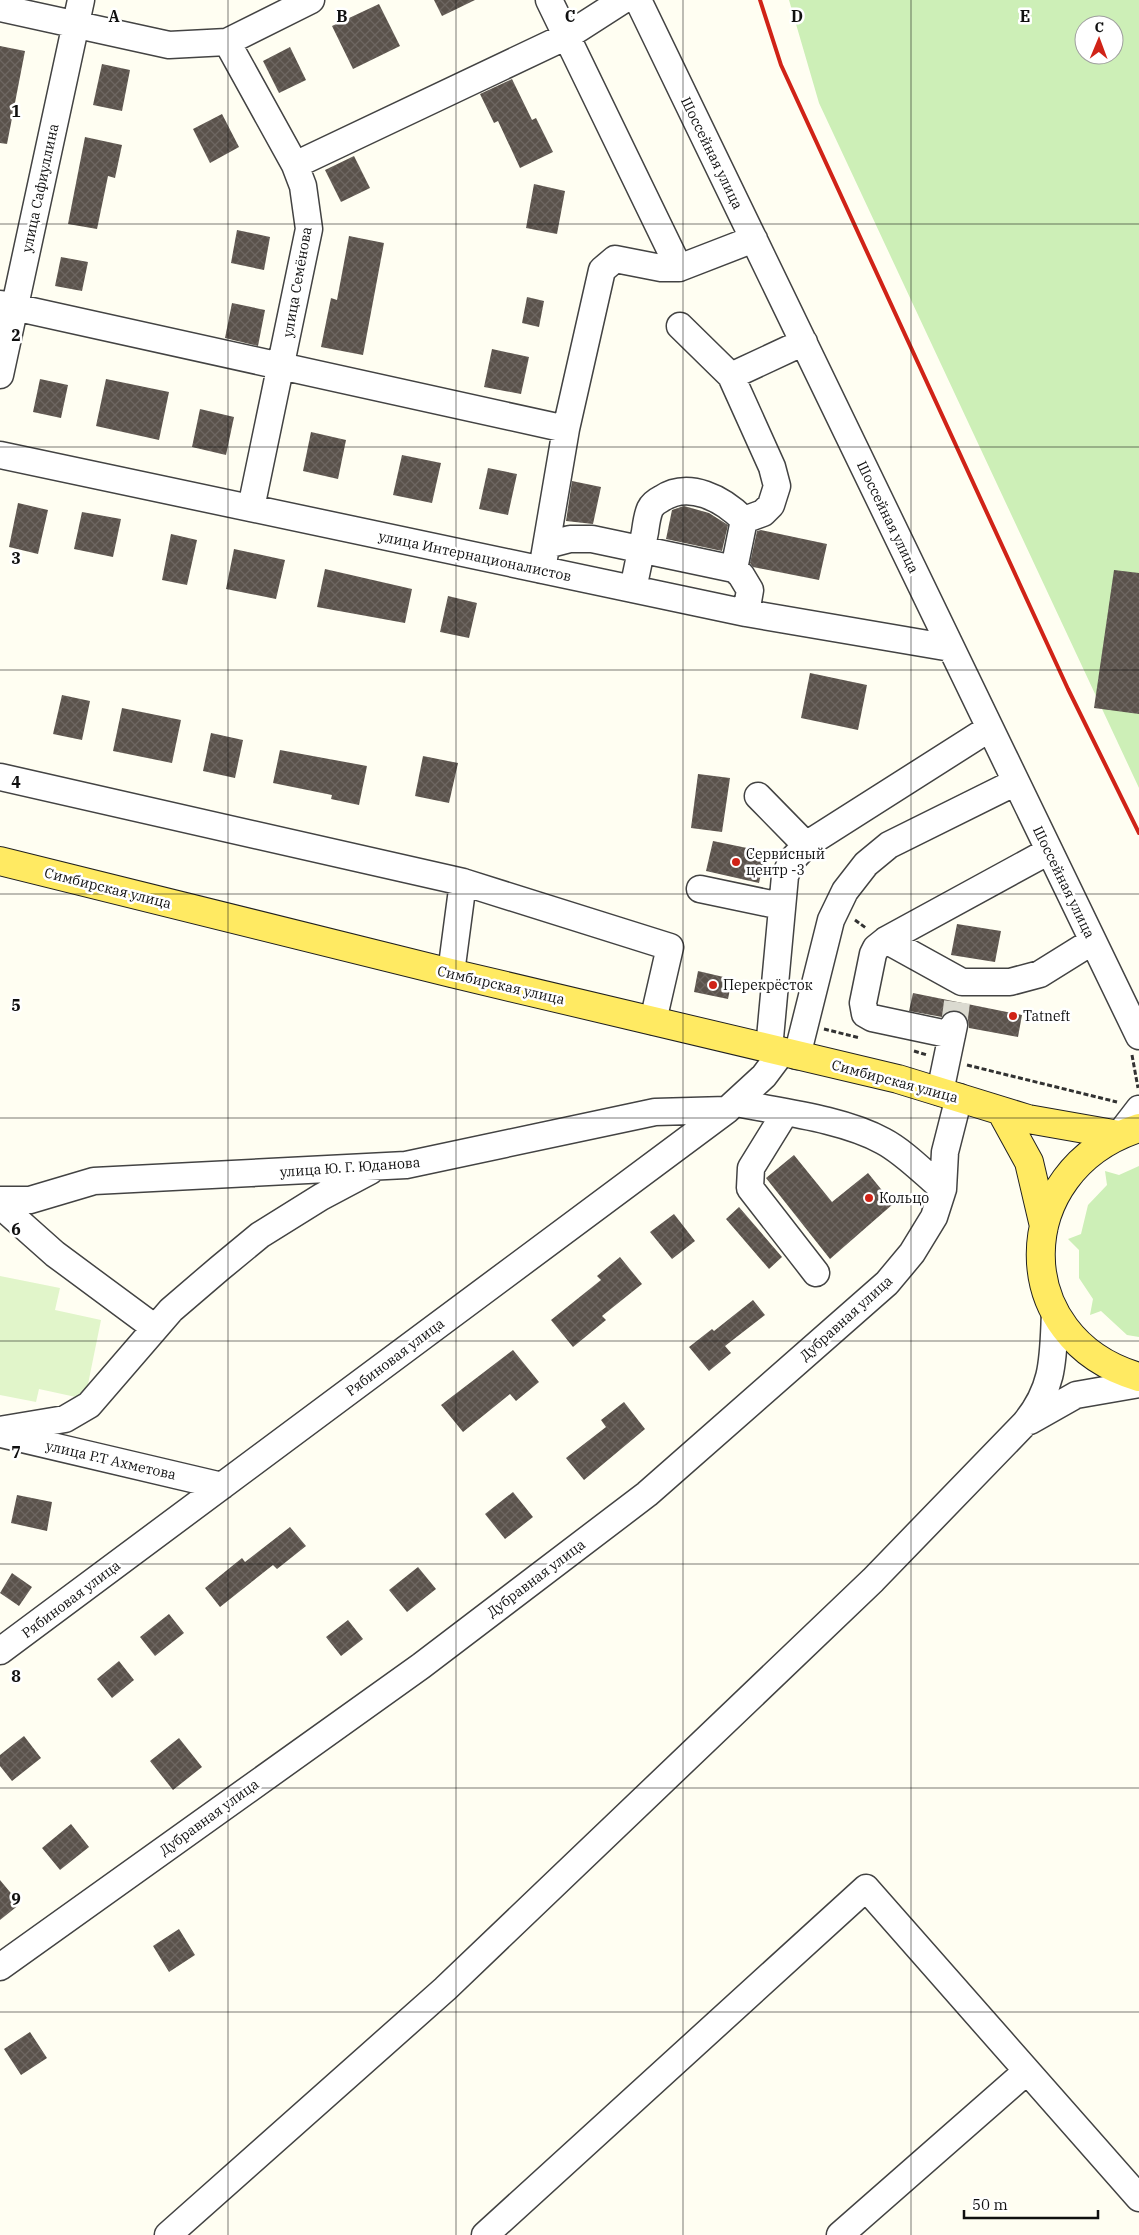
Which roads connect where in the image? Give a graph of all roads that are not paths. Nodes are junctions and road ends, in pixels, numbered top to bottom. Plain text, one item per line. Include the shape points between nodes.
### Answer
1 (311, 0) edge
2 (549, 0) edge
3 (623, 0) edge
4 (638, 0) edge
5 (0, 8) edge
6 (78, 12) edge
7 (567, 36) junction
8 (228, 42) junction
9 (295, 165) junction
10 (754, 239) junction
11 (680, 268) junction
12 (7, 306) edge
13 (680, 326) dead end
14 (804, 342) junction
15 (282, 365) junction
16 (0, 375) edge
17 (731, 376) junction
18 (566, 429) junction
19 (0, 455) edge
20 (251, 508) junction
21 (744, 520) junction
22 (547, 545) junction
23 (641, 550) junction
24 (542, 570) junction
25 (734, 570) junction
26 (633, 589) junction
27 (746, 613) junction
28 (951, 648) junction
29 (990, 728) junction
30 (0, 777) edge
31 (1016, 782) junction
32 (758, 796) dead end
33 (806, 845) junction
34 (1049, 851) junction
35 (0, 861) edge
36 (463, 882) junction
37 (700, 889) dead end
38 (781, 906) junction
39 (886, 940) junction
40 (1093, 941) junction
41 (451, 973) junction
42 (653, 1021) junction
43 (955, 1021) junction
44 (1137, 1041) edge
45 (783, 1053) junction
46 (949, 1094) junction
47 (1132, 1102) edge
48 (731, 1106) junction
49 (1001, 1111) junction
50 (785, 1113) junction
51 (1129, 1132) edge
52 (380, 1167) junction
53 (942, 1189) junction
54 (0, 1200) edge
55 (0, 1205) edge
56 (1044, 1226) junction
57 (816, 1273) dead end
58 (1055, 1312) junction
59 (155, 1328) junction
60 (1139, 1377) edge
61 (1139, 1384) edge
62 (1025, 1423) junction
63 (0, 1432) edge
64 (222, 1486) junction
65 (0, 1651) edge
66 (0, 1967) edge
67 (1027, 2071) junction
68 (1139, 2198) edge
69 (168, 2235) edge
70 (485, 2235) edge
71 (840, 2235) edge

1 - 8 street
2 - 7 street
3 - 7 street
4 - 10 street, Шоссейная улица
5 - 6 street
6 - 8 street via 169,45
6 - 12 street, улица Сафиуллина
7 - 9 street
7 - 11 street
8 - 9 street, улица Семёнова
9 - 15 street, улица Семёнова via 304,193 309,229
10 - 11 street
10 - 14 street, Шоссейная улица
11 - 18 street via 661,268 615,259 602,270
12 - 15 street
12 - 16 street, улица Сафиуллина
13 - 17 street
14 - 17 street
14 - 28 street, Шоссейная улица
15 - 18 street
15 - 20 street, улица Семёнова
17 - 21 street via 772,467 777,486 771,505 763,513
18 - 22 street
19 - 20 street, улица Интернационалистов
20 - 24 street, улица Интернационалистов
21 - 23 street via 715,498 681,490 656,502 650,510
21 - 25 street
22 - 23 street via 579,538
22 - 24 street
23 - 25 street
23 - 26 street
24 - 26 street, улица Интернационалистов
25 - 27 street via 742,575 750,590
26 - 27 street, улица Интернационалистов
27 - 28 street, улица Интернационалистов
28 - 29 street, Шоссейная улица
29 - 31 street, Шоссейная улица
29 - 33 street
30 - 36 street
31 - 34 street, Шоссейная улица
31 - 45 street via 889,845 866,864 844,891 831,920 805,1024
32 - 33 street
33 - 38 street via 792,860 785,876
34 - 39 street
34 - 40 street, Шоссейная улица
35 - 41 main road, Симбирская улица
36 - 41 street
36 - 42 street via 670,947
37 - 38 street
38 - 45 street
39 - 43 street
39 - 43 street via 873,954 863,1002 865,1014 872,1018
40 - 43 street via 1040,974 1010,982
40 - 44 street, Шоссейная улица
41 - 42 main road, Симбирская улица
42 - 45 main road, Симбирская улица
43 - 46 street, Дубравная улица
45 - 46 main road, Симбирская улица
45 - 48 street, Рябиновая улица via 764,1076
46 - 49 main road, Симбирская улица
46 - 53 street, Дубравная улица
47 - 51 street
48 - 50 street, улица Ю. Г. Юданова
48 - 52 street, улица Ю. Г. Юданова via 655,1112 406,1165
48 - 64 street, Рябиновая улица
49 - 51 main road, Симбирская улица via 1058,1125
49 - 56 main road via 1029,1162
50 - 53 street, улица Ю. Г. Юданова via 841,1125 885,1142
50 - 57 street via 751,1168 750,1188
51 - 56 main road via 1102,1144 1067,1175 1054,1197
52 - 54 street, улица Ю. Г. Юданова via 94,1181 30,1200
52 - 59 street via 321,1197 260,1236 178,1304
53 - 66 street, Дубравная улица via 926,1232 887,1283 648,1494 420,1666
55 - 59 street via 83,1276
56 - 58 main road via 1041,1255 1044,1281
58 - 60 main road via 1082,1347 1099,1360
58 - 62 street via 1049,1383 1042,1400
59 - 63 street via 89,1405 65,1419
61 - 62 street via 1076,1394
62 - 69 street via 873,1580 445,1989
63 - 64 street, улица Р.Т Ахметова
64 - 65 street, Рябиновая улица
67 - 68 street
67 - 70 street via 866,1888
67 - 71 street

